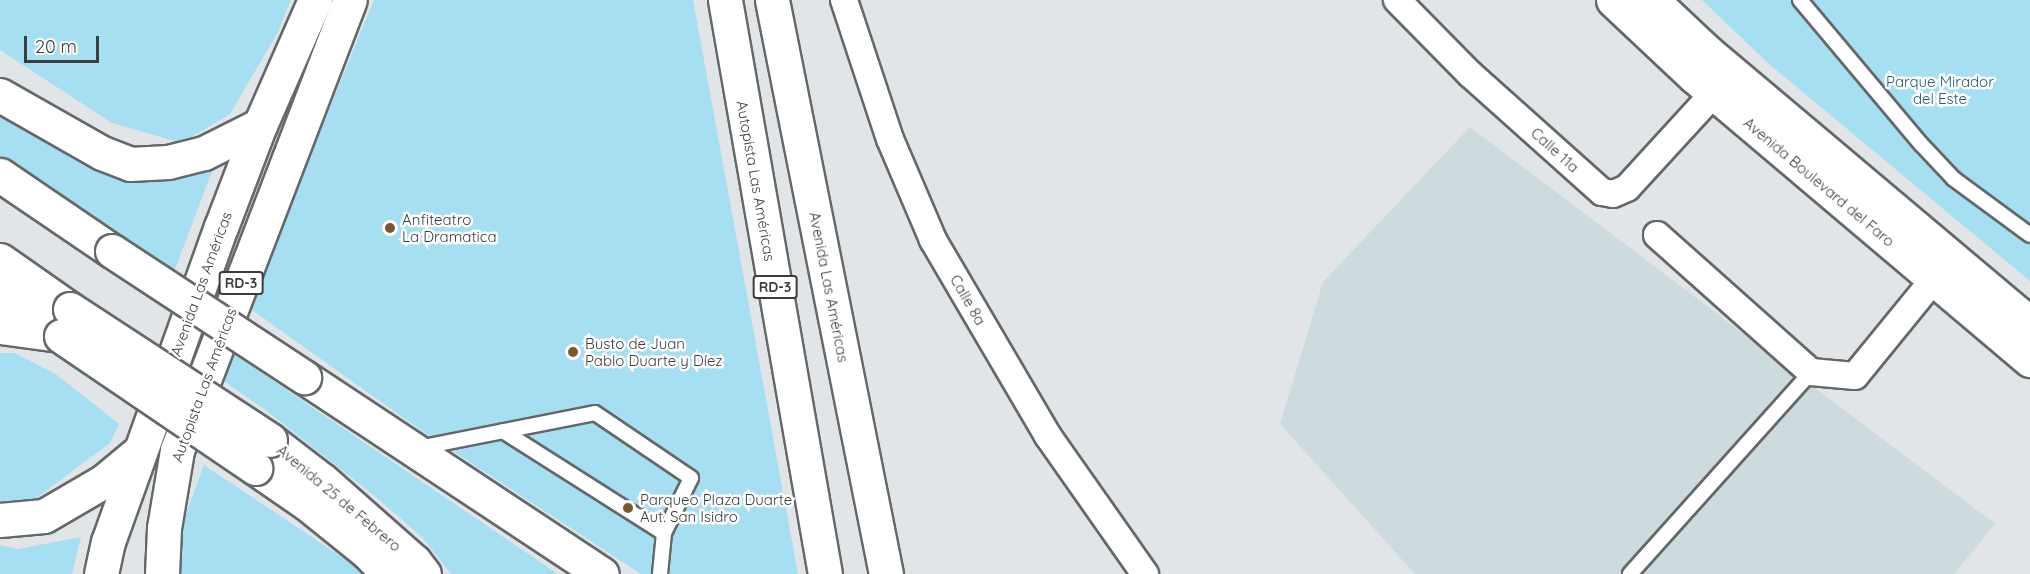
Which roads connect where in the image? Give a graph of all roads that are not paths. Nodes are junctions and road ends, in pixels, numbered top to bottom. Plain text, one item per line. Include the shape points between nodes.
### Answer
1 (315, 0) edge
2 (351, 0) edge
3 (725, 0) edge
4 (772, 0) edge
5 (844, 0) edge
6 (1397, 0) edge
7 (1613, 0) edge
8 (1652, 0) edge
9 (1800, 0) edge
10 (1714, 93) junction
11 (0, 95) edge
12 (260, 125) junction
13 (0, 175) edge
14 (1657, 235) dead end
15 (2030, 235) edge
16 (0, 260) edge
17 (1934, 279) junction
18 (0, 293) edge
19 (66, 322) junction
20 (2030, 324) edge
21 (0, 327) edge
22 (2030, 360) edge
23 (1811, 372) junction
24 (503, 431) junction
25 (412, 449) junction
26 (141, 450) junction
27 (262, 454) junction
28 (0, 519) edge
29 (664, 532) junction
30 (101, 574) edge
31 (162, 574) edge
32 (388, 574) edge
33 (424, 574) edge
34 (602, 574) edge
35 (660, 574) edge
36 (825, 574) edge
37 (886, 574) edge
38 (1145, 574) edge
39 (1629, 574) edge

1 - 12 main road, Avenida Las Américas
2 - 31 main road, Autopista Las Américas / RD-3 via 177,450 164,528
3 - 36 main road, Autopista Las Américas / RD-3
4 - 37 main road, Avenida Las Américas
5 - 38 street, Calle 8a via 890,139 933,240 1048,436
6 - 10 street, Calle 11a via 1470,74 1602,192 1613,194 1628,188
7 - 10 main road, Avenida Boulevard del Faro
8 - 20 main road, Avenida Boulevard del Faro
9 - 15 lane via 1954,179
10 - 17 main road, Avenida Boulevard del Faro
11 - 12 main road via 102,153 130,164 168,162 204,153
12 - 26 main road, Avenida Las Américas
13 - 25 main road, bridge
14 - 23 street
16 - 19 main road
17 - 22 main road, Avenida Boulevard del Faro
17 - 23 street via 1855,376
18 - 19 main road
19 - 21 main road
19 - 27 main road, Avenida 25 de Febrero, bridge
23 - 39 lane
24 - 25 lane
24 - 29 lane
24 - 29 lane via 595,413 691,477
25 - 34 main road
26 - 28 main road via 104,481 44,516
26 - 30 main road, Avenida Las Américas via 108,542
27 - 32 main road, Avenida 25 de Febrero via 306,503
27 - 33 main road, Avenida 25 de Febrero via 322,480
29 - 35 lane

